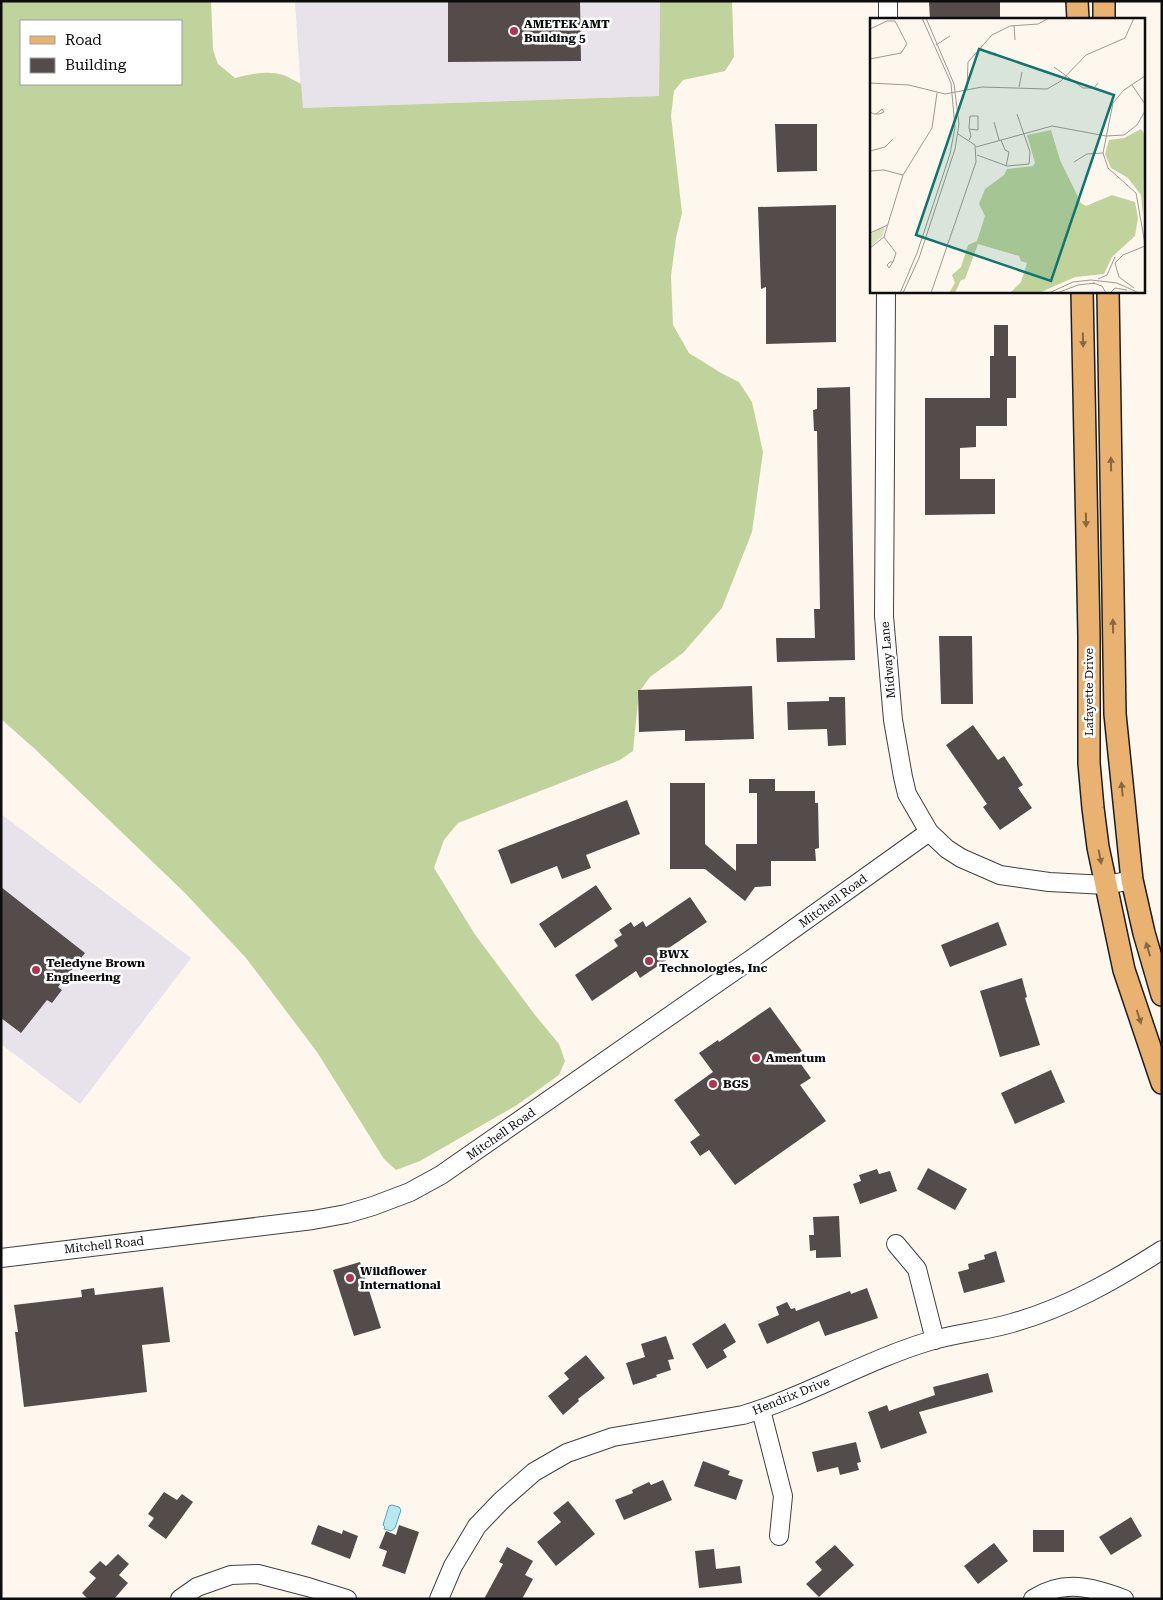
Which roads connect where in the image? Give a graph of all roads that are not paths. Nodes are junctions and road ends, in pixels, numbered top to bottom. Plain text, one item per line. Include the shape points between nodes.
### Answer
1 (888, 1) edge
2 (1077, 1) edge
3 (1104, 1) edge
4 (888, 18) edge
5 (1078, 18) edge
6 (1104, 18) edge
7 (886, 292) edge
8 (1082, 298) edge
9 (1109, 299) edge
10 (930, 832) junction
11 (1132, 880) junction
12 (1106, 885) junction
13 (1162, 996) edge
14 (1162, 1082) edge
15 (896, 1244) dead end
16 (1, 1258) edge
17 (1159, 1258) edge
18 (935, 1340) junction
19 (761, 1410) junction
20 (779, 1536) dead end
21 (180, 1599) edge
22 (347, 1599) edge
23 (439, 1599) edge
24 (1033, 1599) edge
25 (1124, 1599) edge

1 - 4 street
2 - 5 main road
3 - 6 main road
7 - 10 street, Midway Lane via 884,616 893,720 903,777 907,794
8 - 9 main road
8 -> 12 main road, Lafayette Drive via 1090,763 1098,847
11 -> 9 main road, Lafayette Drive via 1114,714
10 - 12 street, Midway Lane via 961,858 1000,875
10 - 16 street, Mitchell Road via 488,1143 410,1192 374,1206 313,1220
11 - 12 street, Midway Lane
13 -> 11 main road, Lafayette Drive
12 -> 14 main road, Lafayette Drive via 1124,970
15 - 18 street via 917,1269
17 - 18 street, Hendrix Drive via 1043,1314
18 - 19 street, Hendrix Drive via 861,1366
19 - 20 street via 783,1496
19 - 23 street, Hendrix Drive via 613,1437 567,1453 534,1472 477,1526 453,1566
21 - 22 street via 197,1587 231,1575 258,1574
24 - 25 street via 1056,1588 1070,1586 1104,1591

